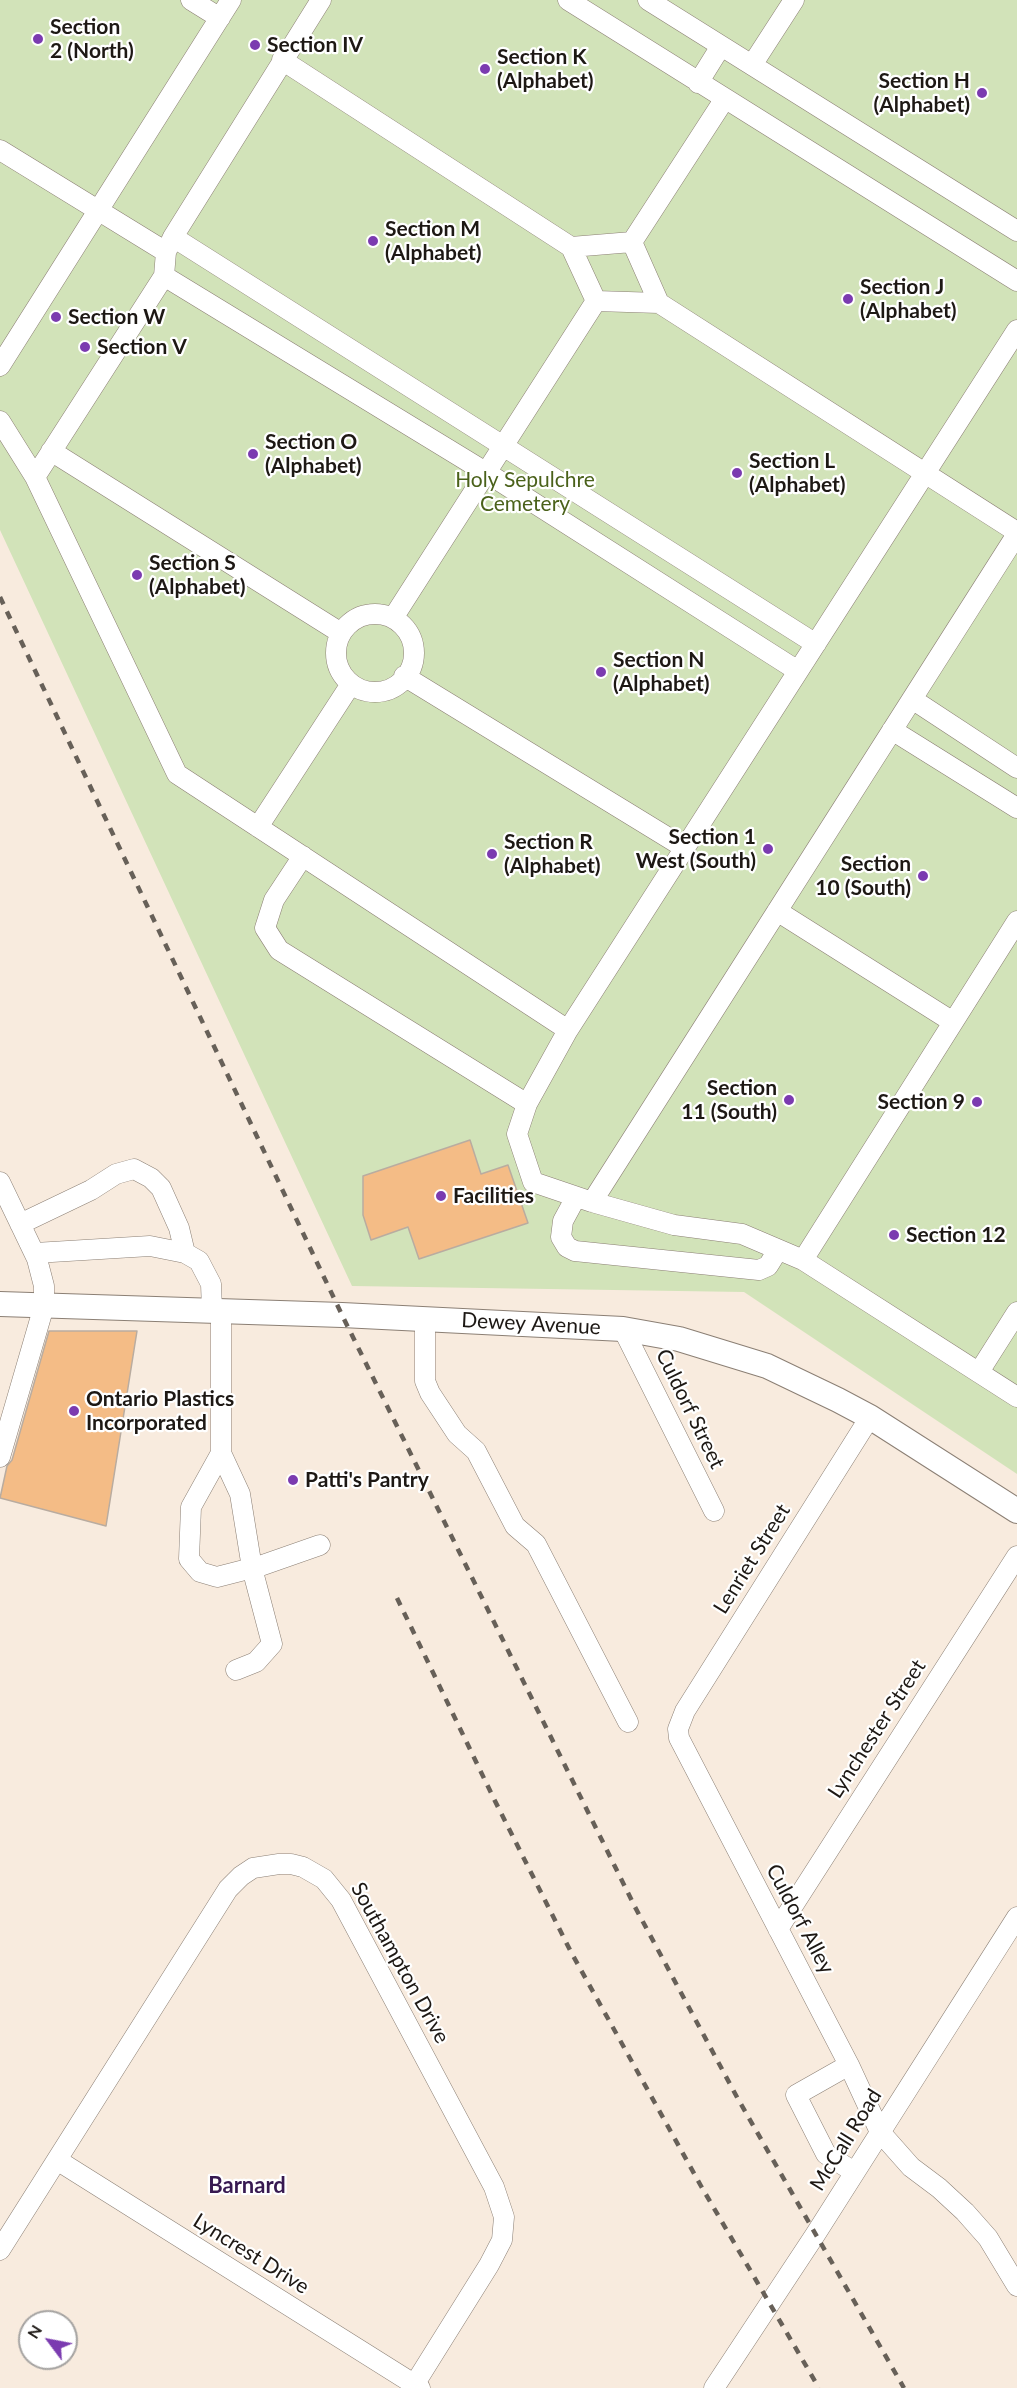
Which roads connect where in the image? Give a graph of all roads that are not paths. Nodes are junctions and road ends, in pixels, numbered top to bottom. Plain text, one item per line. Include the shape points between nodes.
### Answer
1 (190, 0) edge
2 (231, 0) edge
3 (321, 0) edge
4 (568, 0) edge
5 (648, 0) edge
6 (794, 0) edge
7 (220, 18) junction
8 (721, 46) junction
9 (282, 60) junction
10 (752, 65) junction
11 (698, 83) junction
12 (724, 100) junction
13 (0, 150) edge
14 (98, 210) junction
15 (1017, 231) edge
16 (632, 242) junction
17 (170, 245) junction
18 (571, 247) junction
19 (164, 276) junction
20 (1017, 281) edge
21 (596, 301) junction
22 (659, 303) junction
23 (1017, 330) edge
24 (0, 366) edge
25 (0, 421) edge
26 (505, 445) junction
27 (51, 451) junction
28 (926, 472) junction
29 (487, 473) junction
30 (35, 477) junction
31 (1017, 533) edge
32 (393, 618) junction
33 (341, 633) junction
34 (816, 644) junction
35 (798, 671) junction
36 (404, 676) junction
37 (351, 684) junction
38 (912, 699) junction
39 (892, 730) junction
40 (1017, 768) edge
41 (1017, 808) edge
42 (258, 827) junction
43 (685, 848) junction
44 (303, 856) junction
45 (777, 911) junction
46 (1017, 921) edge
47 (953, 1022) junction
48 (568, 1030) junction
49 (527, 1104) junction
50 (0, 1182) edge
51 (584, 1200) junction
52 (20, 1224) junction
53 (778, 1250) junction
54 (34, 1253) junction
55 (185, 1253) junction
56 (803, 1260) junction
57 (0, 1304) edge
58 (44, 1306) junction
59 (217, 1311) junction
60 (1017, 1312) edge
61 (424, 1319) junction
62 (623, 1329) junction
63 (979, 1372) junction
64 (1017, 1397) edge
65 (870, 1417) junction
66 (220, 1453) junction
67 (0, 1457) edge
68 (714, 1511) dead end
69 (1017, 1511) edge
70 (320, 1545) dead end
71 (1017, 1556) edge
72 (252, 1568) junction
73 (236, 1670) dead end
74 (628, 1722) dead end
75 (678, 1729) joint
76 (1017, 1917) edge
77 (778, 1929) junction
78 (849, 2065) junction
79 (880, 2132) junction
80 (57, 2160) junction
81 (854, 2172) junction
82 (0, 2250) edge
83 (1017, 2286) edge
84 (417, 2386) edge
85 (714, 2388) edge

1 - 7 street
2 - 7 street
3 - 9 street
4 - 11 street
5 - 8 street
6 - 10 street
7 - 14 street
8 - 10 street
8 - 11 street
9 - 17 street
9 - 18 street
10 - 15 street
11 - 12 street
12 - 16 street
12 - 20 street
13 - 14 street
14 - 17 street
14 - 24 street
16 - 18 street
16 - 22 street
17 - 19 street
17 - 26 street
18 - 21 street
19 - 27 street
19 - 29 street
21 - 22 street
21 - 26 street
22 - 28 street
23 - 28 street
25 - 30 street
26 - 29 street
26 - 34 street
27 - 30 street
27 - 33 street
28 - 31 street
28 - 34 street
29 - 32 street
29 - 35 street
30 - 42 street via 177,774
31 - 38 street
32 - 33 street via 370,614 358,618
32 - 36 street via 404,626 414,650 413,663
33 - 37 street via 336,655 343,676
34 - 35 street
35 - 43 street
36 - 37 street via 399,684 375,693
36 - 43 street
37 - 42 street
38 - 39 street
38 - 40 street
39 - 41 street
39 - 45 street
42 - 44 street
43 - 48 street
44 - 48 street
44 - 49 street via 274,900 265,928 279,950
45 - 47 street
45 - 51 street
46 - 47 street
47 - 56 street
48 - 49 street
49 - 51 street via 517,1134 533,1182
50 - 52 street
51 - 53 street via 674,1225 742,1234
51 - 53 street via 563,1221 561,1237 567,1248 575,1251 759,1270 768,1266
52 - 54 street
52 - 55 street via 116,1174 134,1169 161,1188 179,1228
53 - 56 street
54 - 55 street via 150,1246
54 - 58 street via 42,1272
55 - 59 street via 199,1261 211,1284
56 - 63 street
57 - 58 main road, Dewey Avenue
58 - 59 main road, Dewey Avenue
58 - 67 street
59 - 61 main road, Dewey Avenue
59 - 66 street
60 - 63 street
61 - 62 main road, Dewey Avenue
61 - 74 street via 426,1381 430,1393 457,1434 476,1451 515,1527 536,1544
62 - 65 main road, Dewey Avenue via 679,1339 767,1366
62 - 68 street, Culdorf Street
63 - 64 street
65 - 69 main road, Dewey Avenue
65 - 75 street, Lenriet Street via 697,1692
66 - 72 street via 240,1494
66 - 72 street via 191,1507 189,1559 200,1572 218,1577
70 - 72 street
71 - 77 street, Lynchester Street
72 - 73 street via 272,1644 256,1662
75 - 77 street, Culdorf Alley via 683,1747
76 - 79 street, McCall Road
77 - 78 street, Culdorf Alley
78 - 79 street, Culdorf Alley
78 - 81 street via 796,2095 826,2154
79 - 81 street, McCall Road
79 - 83 street, Culdorf Alley via 911,2167 965,2212 987,2238
80 - 82 street, Southampton Drive
80 - 84 street, Lyncrest Drive
80 - 84 street, Southampton Drive via 228,1889 253,1868 266,1864 291,1864 314,1872 341,1900 494,2187 504,2217 502,2240
81 - 85 street, McCall Road

